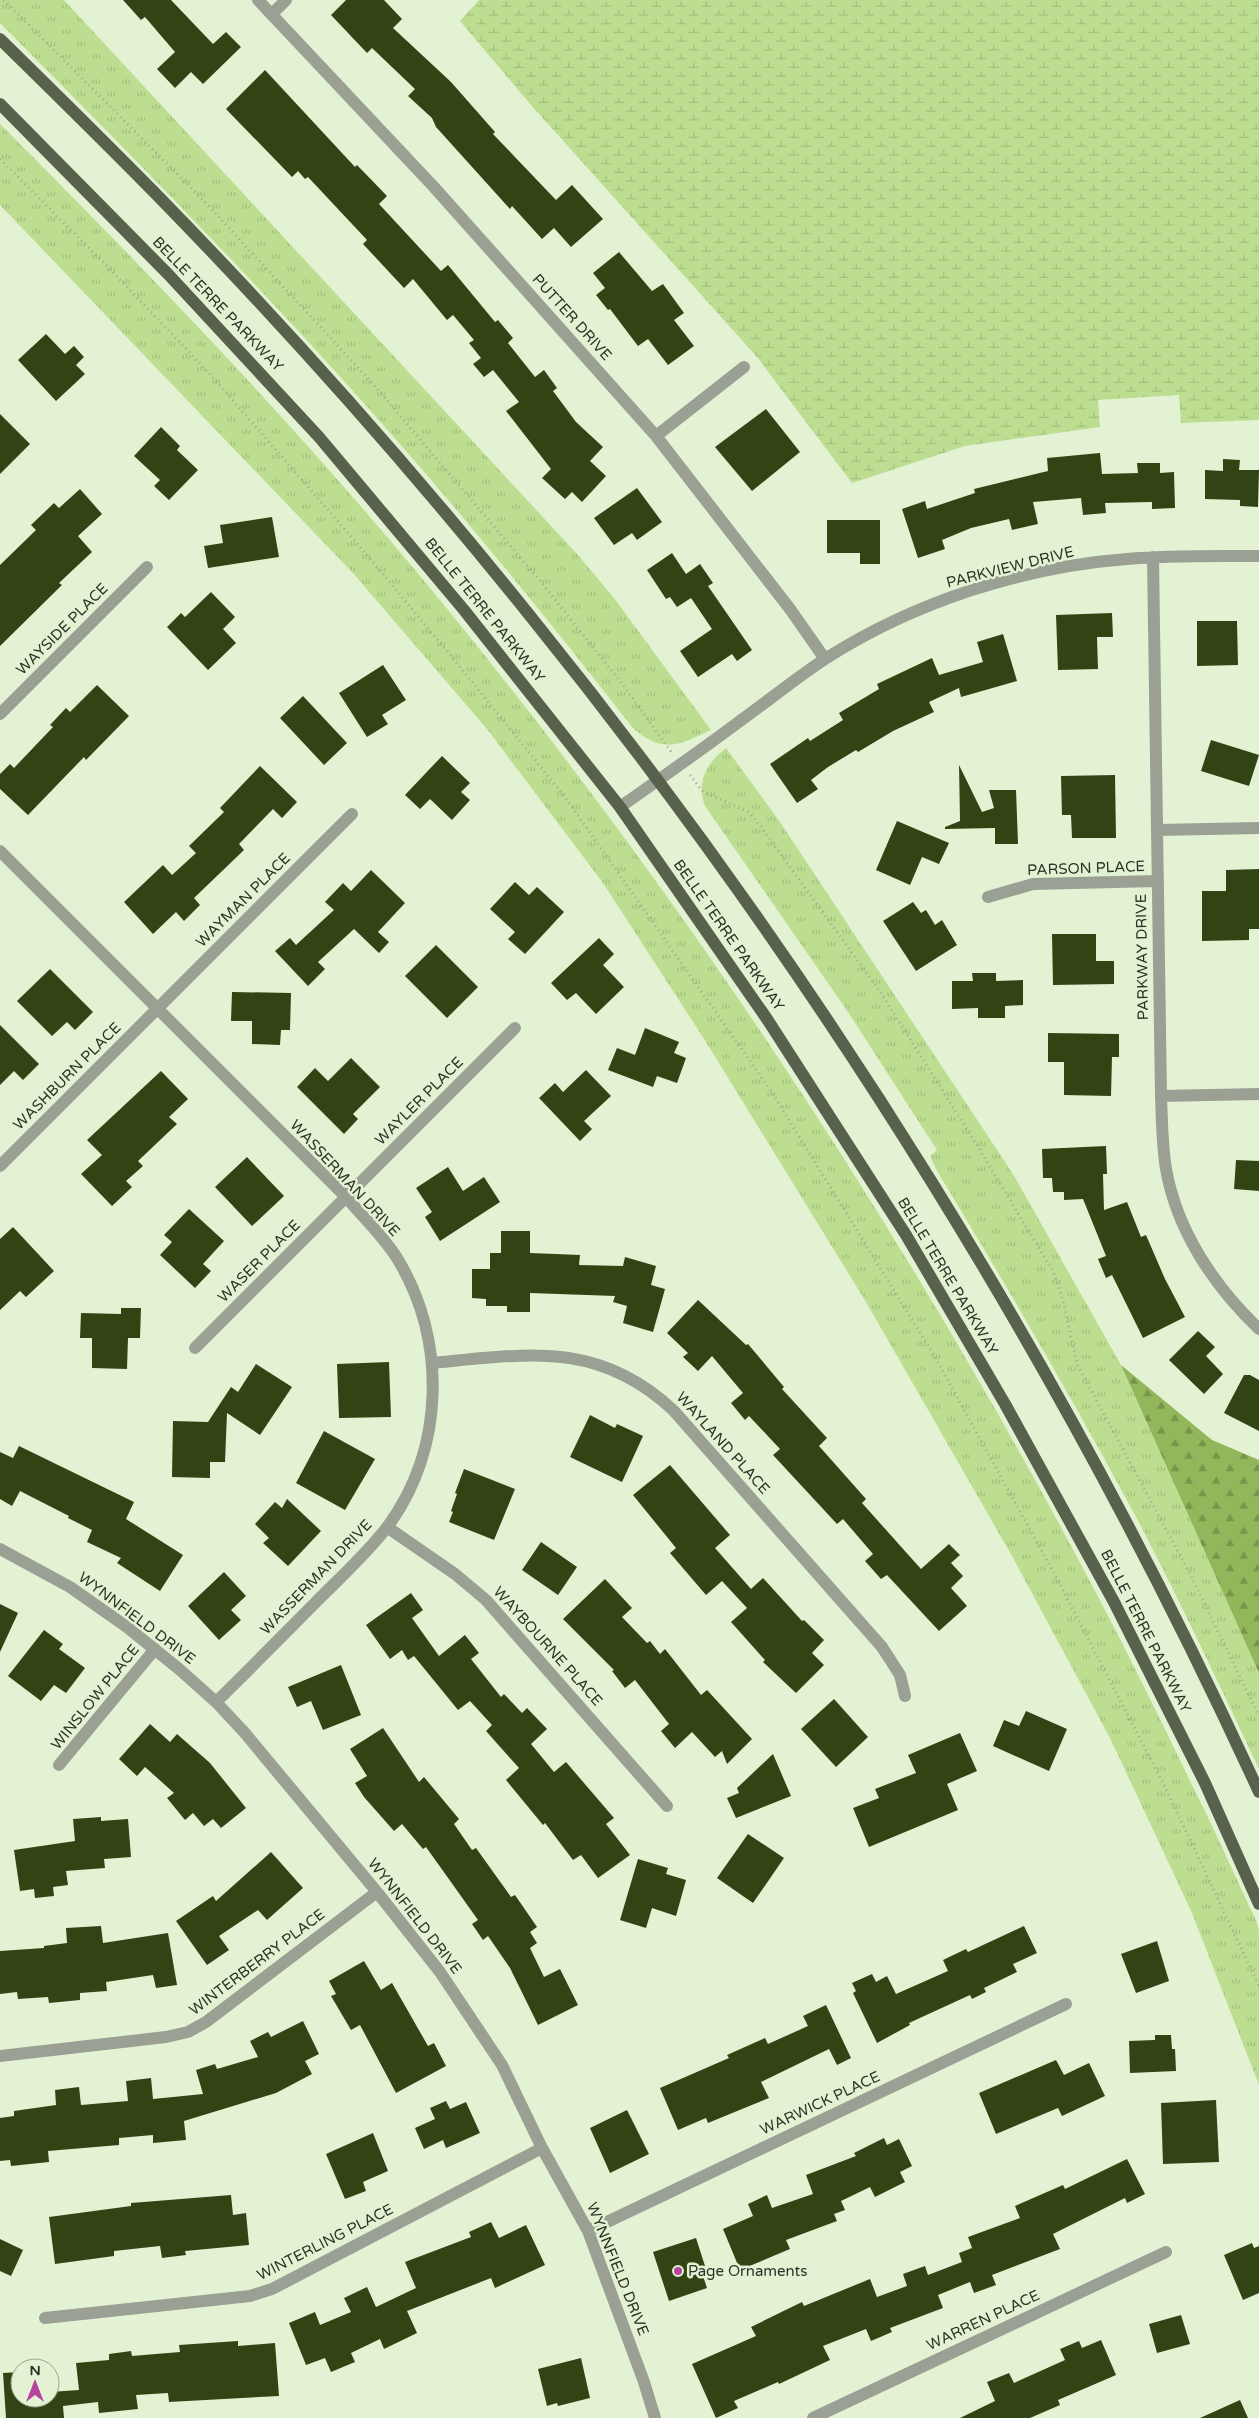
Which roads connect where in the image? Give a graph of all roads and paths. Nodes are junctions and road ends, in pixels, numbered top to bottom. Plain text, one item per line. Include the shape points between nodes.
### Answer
1 (4, 0) edge
2 (258, 0) edge
3 (286, 0) edge
4 (272, 14) junction
5 (0, 39) edge
6 (0, 104) edge
7 (0, 158) edge
8 (744, 366) dead end
9 (656, 436) junction
10 (1259, 556) edge
11 (1153, 557) junction
12 (147, 567) dead end
13 (825, 659) junction
14 (0, 714) edge
15 (665, 743) dead end
16 (658, 780) junction
17 (703, 792) dead end
18 (620, 807) junction
19 (352, 814) dead end
20 (1259, 828) edge
21 (1157, 830) junction
22 (0, 851) edge
23 (1157, 882) junction
24 (988, 897) dead end
25 (157, 1008) junction
26 (515, 1028) dead end
27 (1259, 1094) edge
28 (1161, 1096) junction
29 (0, 1166) edge
30 (346, 1197) junction
31 (1259, 1329) edge
32 (195, 1348) dead end
33 (433, 1363) junction
34 (387, 1527) junction
35 (0, 1549) edge
36 (155, 1649) junction
37 (904, 1696) dead end
38 (216, 1702) junction
39 (1259, 1716) edge
40 (60, 1765) dead end
41 (1259, 1792) edge
42 (667, 1806) dead end
43 (377, 1892) junction
44 (1259, 1904) edge
45 (1259, 1986) edge
46 (1066, 2004) dead end
47 (0, 2056) edge
48 (542, 2148) junction
49 (588, 2231) junction
50 (1166, 2252) dead end
51 (45, 2318) dead end
52 (655, 2418) edge
53 (813, 2418) edge

1 - 15 path via 203,200 374,385 541,582
2 - 4 street, PUTTER DRIVE
3 - 4 street
4 - 9 street, PUTTER DRIVE via 433,186
5 - 16 main road, BELLE TERRE PARKWAY via 156,194 348,401 532,617
6 - 18 main road, BELLE TERRE PARKWAY via 168,274 313,430 464,610
7 - 45 path via 174,335 411,607 565,797 771,1091 935,1357 1050,1566 1161,1778
8 - 9 street
9 - 13 street, PUTTER DRIVE
10 - 11 street, PARKVIEW DRIVE
11 - 13 street, PARKVIEW DRIVE via 1071,566 982,588 918,611
11 - 21 street, PARKWAY DRIVE
12 - 14 street, WAYSIDE PLACE
13 - 16 street, PARKVIEW DRIVE
16 - 18 street, PARKVIEW DRIVE
16 - 41 main road, BELLE TERRE PARKWAY via 848,1050 1000,1296 1149,1567
17 - 39 path via 748,810 753,816 879,990 1028,1228 1054,1273 1077,1364 1185,1564
18 - 44 main road, BELLE TERRE PARKWAY via 768,1019 906,1234 1005,1404 1114,1602 1205,1783
19 - 25 street, WAYMAN PLACE
20 - 21 street
21 - 23 street, PARKWAY DRIVE
22 - 25 street, WASSERMAN DRIVE
23 - 24 street, PARSON PLACE via 1033,884
23 - 28 street, PARKWAY DRIVE
25 - 29 street, WASHBURN PLACE
25 - 30 street, WASSERMAN DRIVE
26 - 30 street, WAYLER PLACE
27 - 28 street
28 - 31 street, PARKWAY DRIVE via 1166,1170 1186,1229 1217,1284
30 - 32 street, WASER PLACE
30 - 33 street, WASSERMAN DRIVE via 388,1246 405,1273 423,1318
33 - 34 street, WASSERMAN DRIVE via 432,1410 423,1452 407,1496
33 - 37 street, WAYLAND PLACE via 521,1355 570,1357 616,1371 654,1393 674,1411 882,1647 900,1675
34 - 38 street, WASSERMAN DRIVE
34 - 42 street, WAYBOURNE PLACE via 486,1600
35 - 36 street, WYNNFIELD DRIVE via 70,1587
36 - 38 street, WYNNFIELD DRIVE
36 - 40 street, WINSLOW PLACE
38 - 43 street, WYNNFIELD DRIVE
43 - 47 street, WINTERBERRY PLACE via 206,2022 188,2032
43 - 48 street, WYNNFIELD DRIVE via 440,1972 502,2065
46 - 49 street, WARWICK PLACE
48 - 49 street, WYNNFIELD DRIVE
48 - 51 street, WINTERLING PLACE via 272,2289 250,2296
49 - 52 street, WYNNFIELD DRIVE
50 - 53 street, WARREN PLACE

